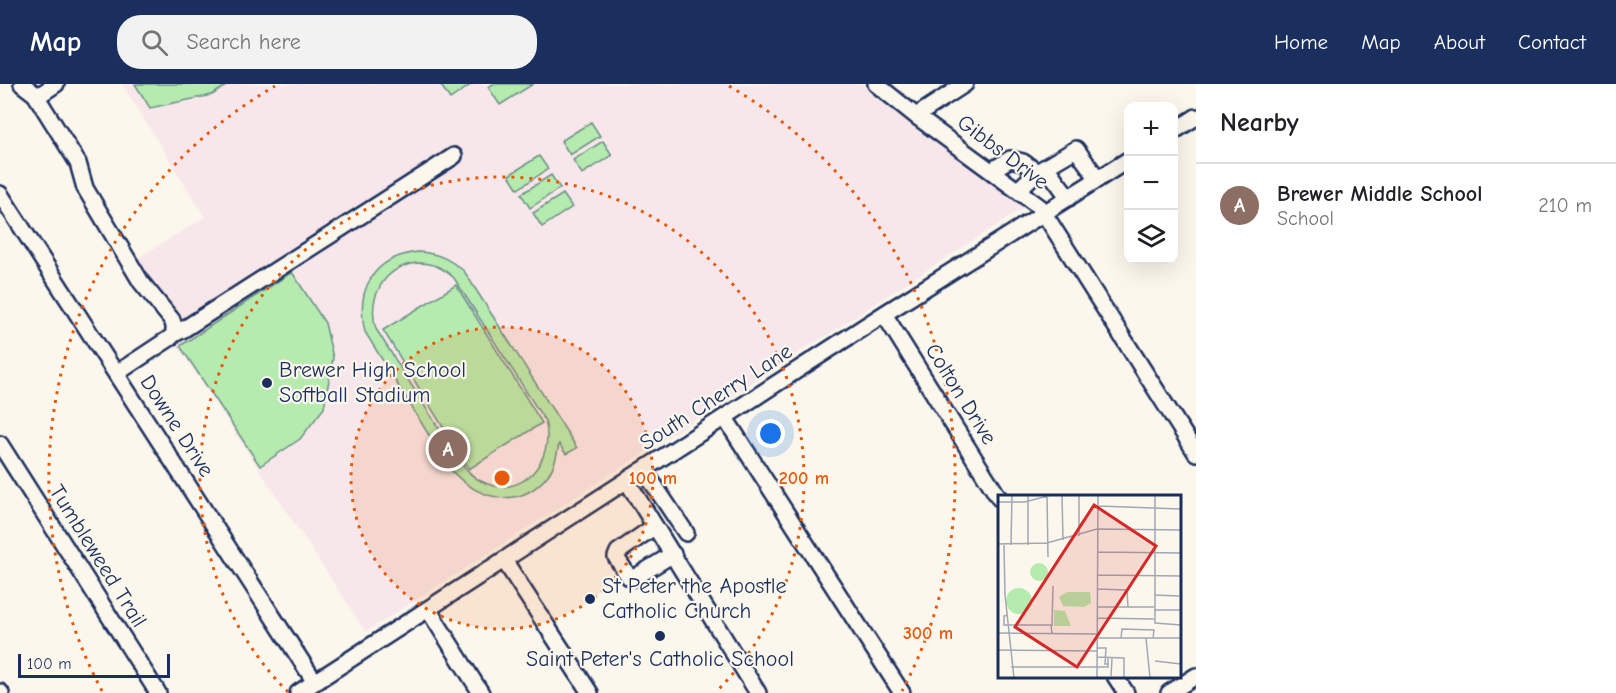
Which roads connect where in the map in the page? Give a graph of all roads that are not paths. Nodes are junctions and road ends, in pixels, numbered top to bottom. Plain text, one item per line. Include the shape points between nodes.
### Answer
1 (22, 84) edge
2 (56, 84) edge
3 (876, 84) edge
4 (965, 84) edge
5 (35, 94) junction
6 (916, 116) junction
7 (1196, 117) edge
8 (1178, 128) edge
9 (454, 156) dead end
10 (1124, 163) edge
11 (1041, 169) junction
12 (991, 171) junction
13 (1098, 179) junction
14 (1018, 190) junction
15 (0, 194) edge
16 (1069, 198) junction
17 (1045, 213) junction
18 (884, 314) junction
19 (174, 334) junction
20 (117, 373) junction
21 (725, 418) junction
22 (0, 444) edge
23 (1196, 453) edge
24 (644, 470) junction
25 (627, 481) junction
26 (998, 496) edge
27 (655, 525) junction
28 (686, 534) dead end
29 (673, 554) junction
30 (504, 560) junction
31 (428, 609) junction
32 (1196, 676) edge
33 (1116, 678) edge
34 (318, 681) junction
35 (158, 693) edge
36 (298, 693) edge
37 (481, 693) edge
38 (590, 693) edge
39 (758, 693) edge
40 (902, 693) edge
41 (1126, 693) edge
42 (1169, 693) edge

1 - 5 street
2 - 5 street
3 - 6 street, Gibbs Drive
4 - 6 street
5 - 19 street via 78,163 84,188 141,282 172,320
6 - 12 street, Gibbs Drive
7 - 8 street
9 - 19 street via 260,283
10 - 13 street, South Cherry Lane
11 - 12 street via 1010,159
11 - 13 street via 1076,149
11 - 14 street
11 - 16 street
12 - 14 street, Gibbs Drive
13 - 16 street, South Cherry Lane
14 - 17 street, Gibbs Drive
15 - 20 street, Downe Drive
16 - 17 street, South Cherry Lane
17 - 18 street, South Cherry Lane
17 - 23 street, Gibbs Drive
18 - 21 street, South Cherry Lane
18 - 26 street, Colton Drive
19 - 20 street
20 - 34 street, Downe Drive via 311,676
21 - 24 street, South Cherry Lane
21 - 40 street
22 - 35 street, Tumbleweed Trail
24 - 25 street, South Cherry Lane
24 - 28 street
25 - 27 street
25 - 30 street, South Cherry Lane
27 - 29 street
27 - 29 street via 615,557 629,577 634,578
29 - 39 street
30 - 31 street, South Cherry Lane
30 - 38 street
31 - 34 street, South Cherry Lane
31 - 37 street
32 - 42 street
33 - 41 street
34 - 36 street, South Cherry Lane

